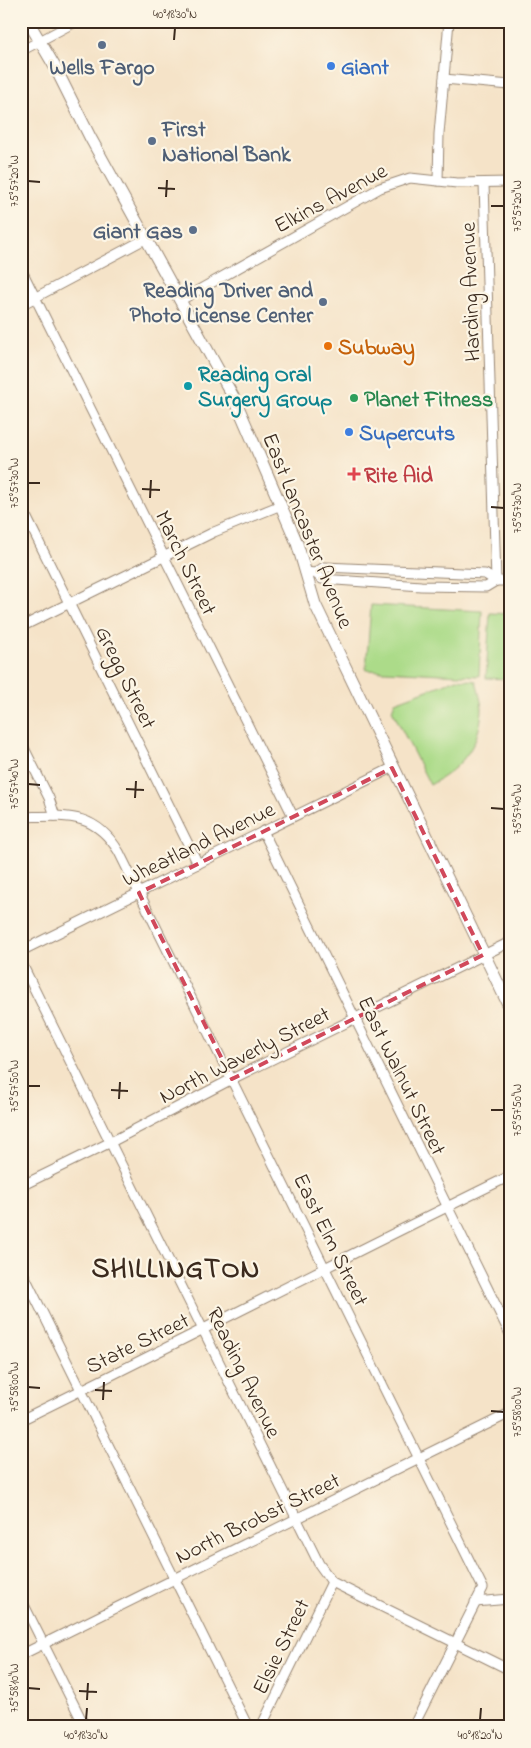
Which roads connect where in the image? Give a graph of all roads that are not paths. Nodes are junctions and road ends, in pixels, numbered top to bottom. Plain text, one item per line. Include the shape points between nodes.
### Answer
1 (28, 21) edge
2 (77, 21) edge
3 (449, 21) edge
4 (39, 40) junction
5 (21, 51) edge
6 (444, 79) junction
7 (510, 85) edge
8 (438, 181) junction
9 (510, 182) edge
10 (484, 183) junction
11 (147, 238) junction
12 (21, 269) edge
13 (35, 298) junction
14 (181, 300) junction
15 (21, 305) edge
16 (280, 505) junction
17 (21, 506) edge
18 (163, 557) junction
19 (310, 572) junction
20 (496, 581) junction
21 (510, 581) edge
22 (70, 603) junction
23 (21, 627) edge
24 (21, 742) edge
25 (392, 768) junction
26 (55, 816) junction
27 (294, 816) junction
28 (21, 817) edge
29 (263, 831) junction
30 (198, 864) junction
31 (140, 893) junction
32 (510, 942) edge
33 (21, 951) edge
34 (484, 955) junction
35 (21, 962) edge
36 (510, 1008) edge
37 (355, 1019) junction
38 (232, 1079) junction
39 (111, 1142) junction
40 (510, 1176) edge
41 (21, 1186) edge
42 (448, 1206) junction
43 (324, 1267) junction
44 (21, 1269) edge
45 (204, 1330) junction
46 (510, 1334) edge
47 (82, 1390) junction
48 (510, 1413) edge
49 (21, 1420) edge
50 (418, 1458) junction
51 (296, 1518) junction
52 (175, 1579) junction
53 (332, 1582) junction
54 (21, 1599) edge
55 (510, 1599) edge
56 (476, 1602) junction
57 (454, 1643) junction
58 (44, 1644) junction
59 (21, 1655) edge
60 (510, 1670) edge
61 (84, 1727) edge
62 (248, 1727) edge
63 (261, 1727) edge
64 (413, 1727) edge

1 - 4 main road, East Lancaster Avenue
2 - 4 street
3 - 6 street
4 - 5 street
4 - 11 main road, East Lancaster Avenue
6 - 7 street
6 - 8 street
8 - 10 street, Elkins Avenue
8 - 14 street, Elkins Avenue via 410,178 380,188
9 - 10 street, Elkins Avenue
10 - 20 street, Harding Avenue
11 - 13 street
11 - 14 main road, East Lancaster Avenue
12 - 13 street, March Street
13 - 15 street
13 - 18 street, March Street
14 - 16 main road, East Lancaster Avenue via 236,402
16 - 18 street
16 - 19 main road, East Lancaster Avenue
17 - 22 street, Gregg Street
18 - 22 street
18 - 27 street, March Street
19 - 20 street via 324,567 486,574
19 - 20 street via 322,579 422,586 486,587
19 - 25 main road, East Lancaster Avenue via 315,604
20 - 21 street
22 - 23 street
22 - 30 street, Gregg Street
24 - 26 street
25 - 27 street, Wheatland Avenue
25 - 34 main road, East Lancaster Avenue
26 - 28 street, East Elm Street
26 - 31 street, East Elm Street via 84,820 110,837
27 - 29 street, Wheatland Avenue
29 - 30 street, Wheatland Avenue
29 - 37 street, East Walnut Street
30 - 31 street, Wheatland Avenue
31 - 33 street, Wheatland Avenue
31 - 38 street, East Elm Street
32 - 34 street, North Waverly Street
34 - 36 main road, East Lancaster Avenue
34 - 37 street, North Waverly Street
35 - 39 street, Reading Avenue
37 - 38 street, North Waverly Street
37 - 42 street, East Walnut Street
38 - 39 street, North Waverly Street
38 - 43 street, East Elm Street
39 - 41 street, North Waverly Street
39 - 45 street, Reading Avenue
40 - 42 street, State Street
42 - 43 street, State Street
42 - 46 street, East Walnut Street
43 - 45 street, State Street
43 - 50 street, East Elm Street
44 - 47 street
45 - 47 street, State Street
45 - 51 street, Reading Avenue
47 - 49 street, State Street
47 - 52 street
48 - 50 street, North Brobst Street
50 - 51 street, North Brobst Street
50 - 56 street, East Elm Street via 483,1588
51 - 52 street, North Brobst Street
51 - 53 street, Reading Avenue via 319,1564
52 - 58 street, North Brobst Street
52 - 62 street
53 - 57 street
53 - 63 street, Elsie Street
54 - 58 street
55 - 56 street
56 - 57 street
57 - 60 street
57 - 64 street
58 - 59 street, North Brobst Street
58 - 61 street

